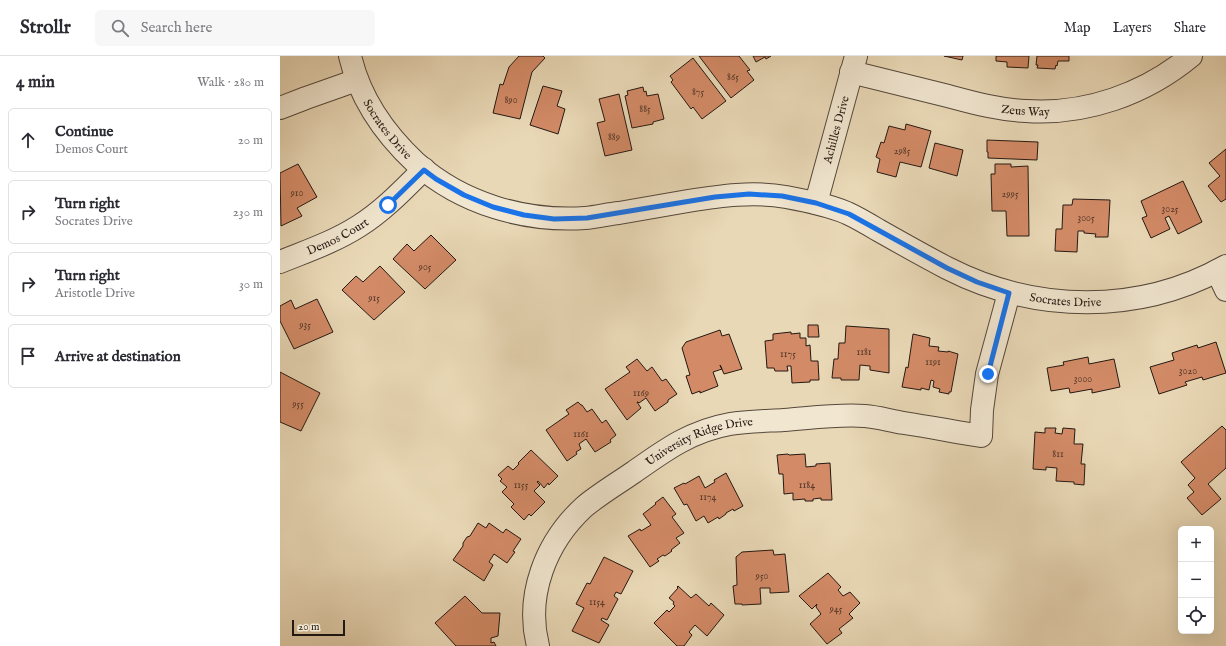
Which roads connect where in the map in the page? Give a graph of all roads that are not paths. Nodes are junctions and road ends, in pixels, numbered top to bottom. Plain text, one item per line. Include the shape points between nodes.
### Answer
1 (350, 56) edge
2 (1191, 56) edge
3 (853, 64) edge
4 (357, 80) junction
5 (280, 108) edge
6 (424, 170) junction
7 (816, 203) junction
8 (280, 262) edge
9 (1223, 276) edge
10 (1009, 293) junction
11 (538, 646) edge

1 - 4 street, Socrates Drive
2 - 3 street, Zeus Way via 1177,68 1121,97 1092,106 1059,111 994,108
3 - 7 street, Achilles Drive
4 - 5 street
4 - 6 street, Socrates Drive via 379,122 400,148
6 - 7 street, Socrates Drive via 464,195 493,207 554,219 587,218 715,197 749,194 782,196
6 - 8 street, Demos Court via 388,205 359,226 331,242
7 - 10 street, Socrates Drive via 849,214 947,268
9 - 10 street, Socrates Drive via 1154,295 1119,301 1048,301
10 - 11 street, University Ridge Drive via 988,374 981,436 866,416 839,416 730,424 705,430 681,441 585,506 568,523 554,543 537,590 534,613

